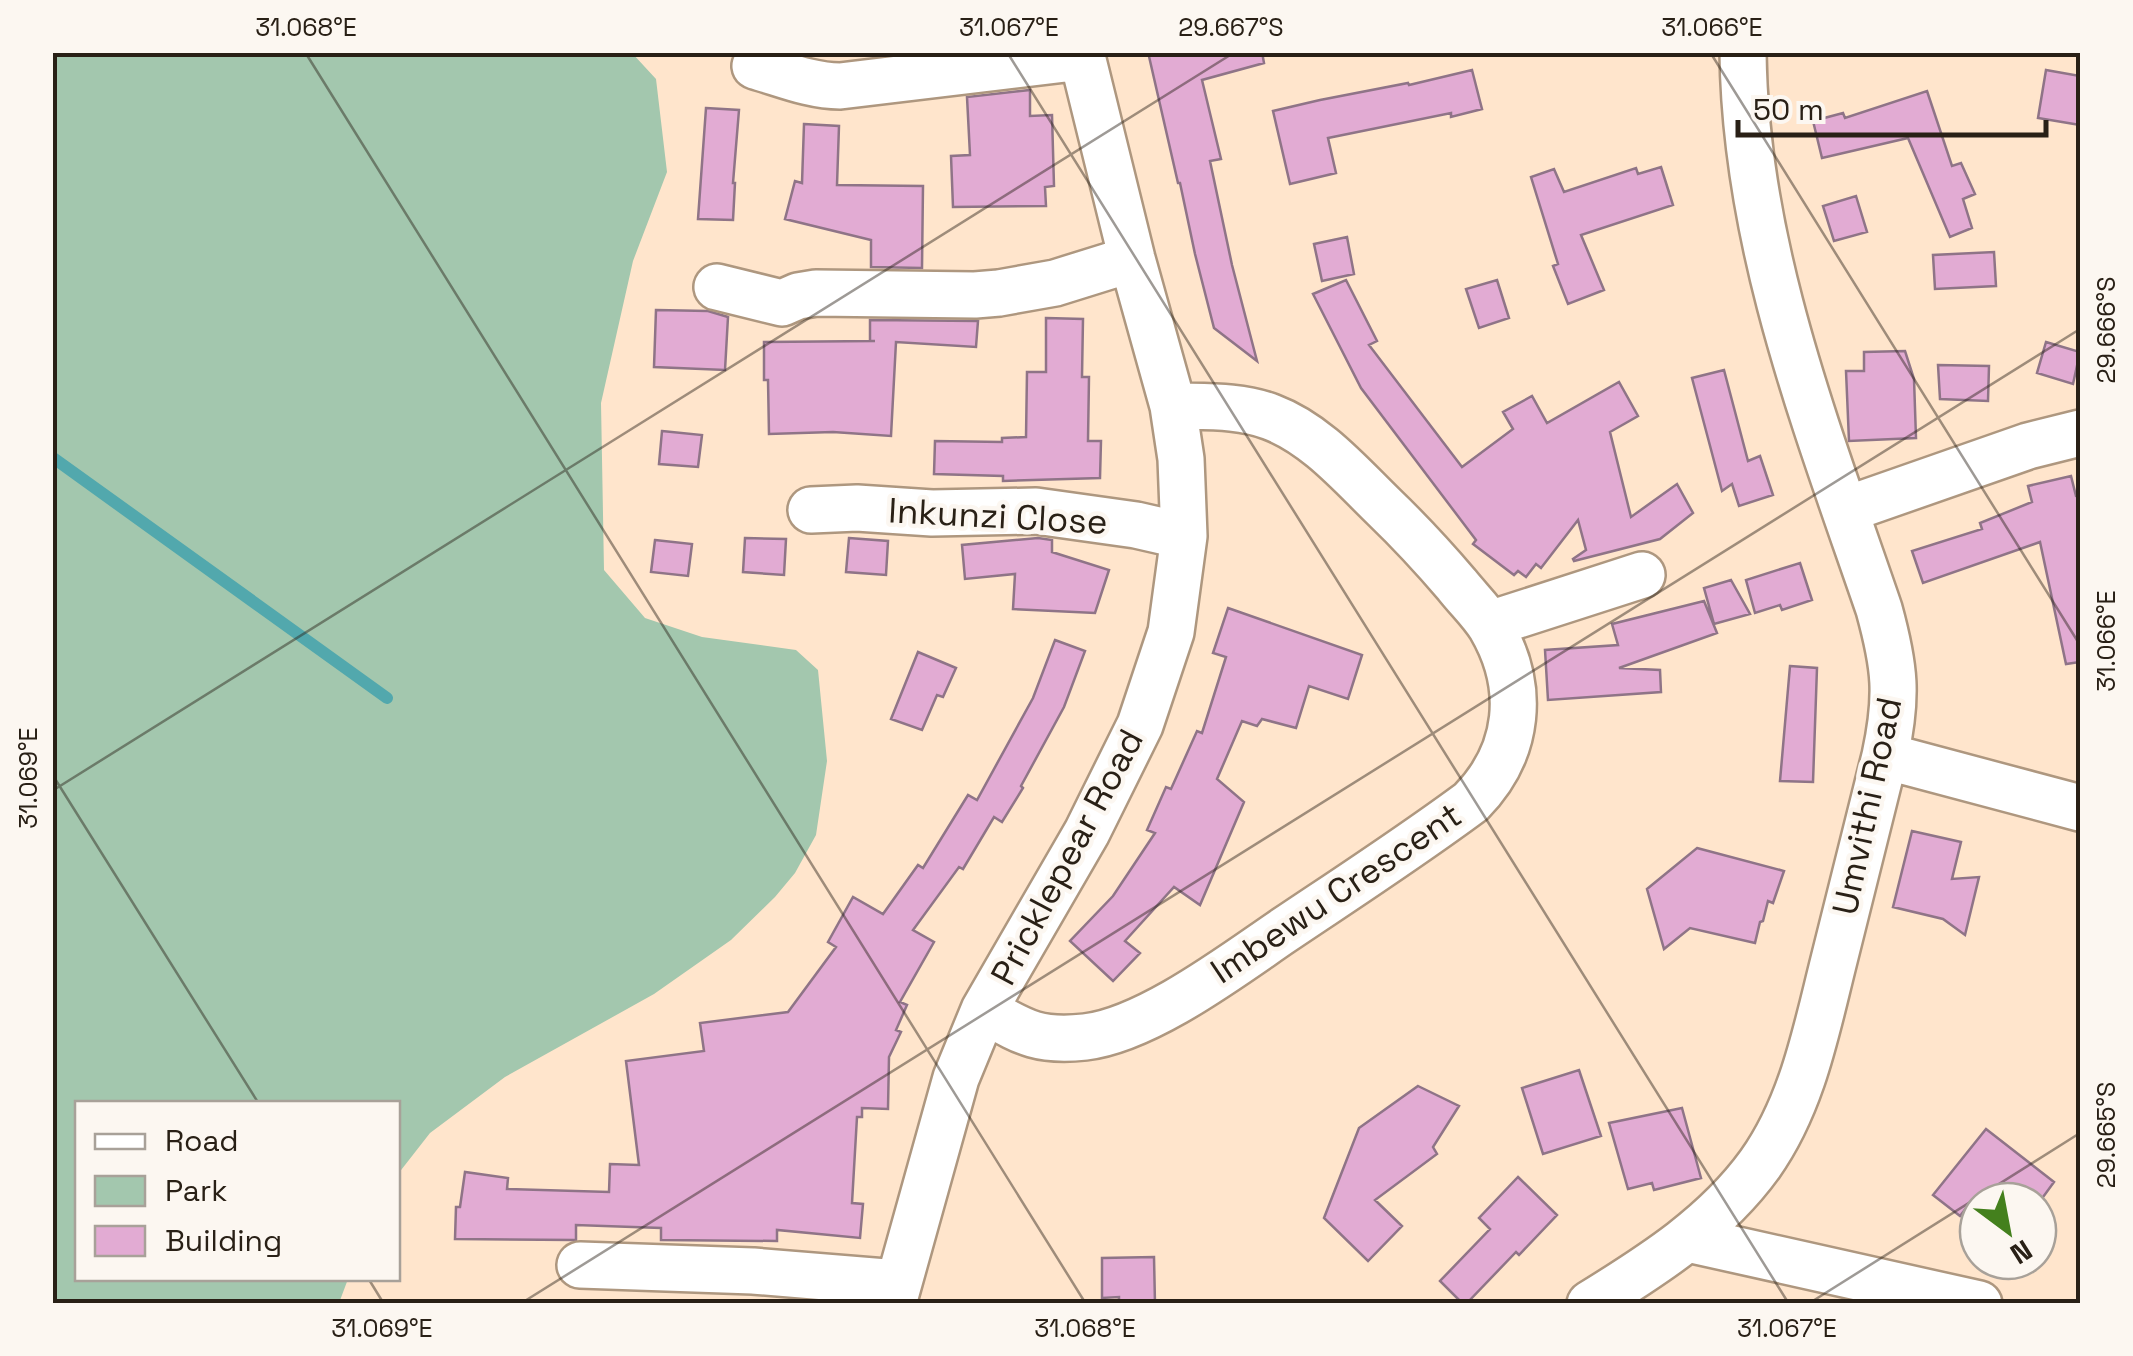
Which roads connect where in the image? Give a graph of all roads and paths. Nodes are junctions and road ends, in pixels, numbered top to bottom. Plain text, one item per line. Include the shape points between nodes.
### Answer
1 (1743, 52) edge
2 (1081, 55) edge
3 (756, 66) dead end
4 (1132, 259) junction
5 (717, 286) dead end
6 (1173, 406) junction
7 (2080, 433) edge
8 (811, 510) dead end
9 (1845, 510) junction
10 (1184, 536) junction
11 (1642, 575) dead end
12 (1490, 624) junction
13 (1885, 756) junction
14 (2080, 808) edge
15 (984, 1010) junction
16 (1688, 1239) junction
17 (580, 1265) dead end
18 (895, 1293) edge
19 (1590, 1304) edge
20 (1979, 1304) edge

1 - 9 street, Umvithi Road via 1764,245
2 - 3 street via 840,86
2 - 4 street, Pricklepear Road
4 - 5 street via 1054,283 976,295 816,293 782,303
4 - 6 street, Pricklepear Road
6 - 10 street, Pricklepear Road
6 - 12 street, Imbewu Crescent via 1235,408 1296,430 1421,542
7 - 9 street
8 - 10 street, Inkunzi Close via 1036,511
9 - 13 street, Umvithi Road via 1892,656 1894,711
10 - 15 street, Pricklepear Road via 1171,632 1140,725
11 - 12 street
12 - 15 street, Imbewu Crescent via 1512,681 1514,721 1499,764 1471,802 1213,978 1116,1030 1087,1037 1028,1035
13 - 14 street
13 - 16 street, Umvithi Road via 1810,1057 1786,1122 1732,1199
15 - 18 street, Pricklepear Road via 956,1078
16 - 19 street, Umvithi Road
16 - 20 street
17 - 18 street via 737,1270

